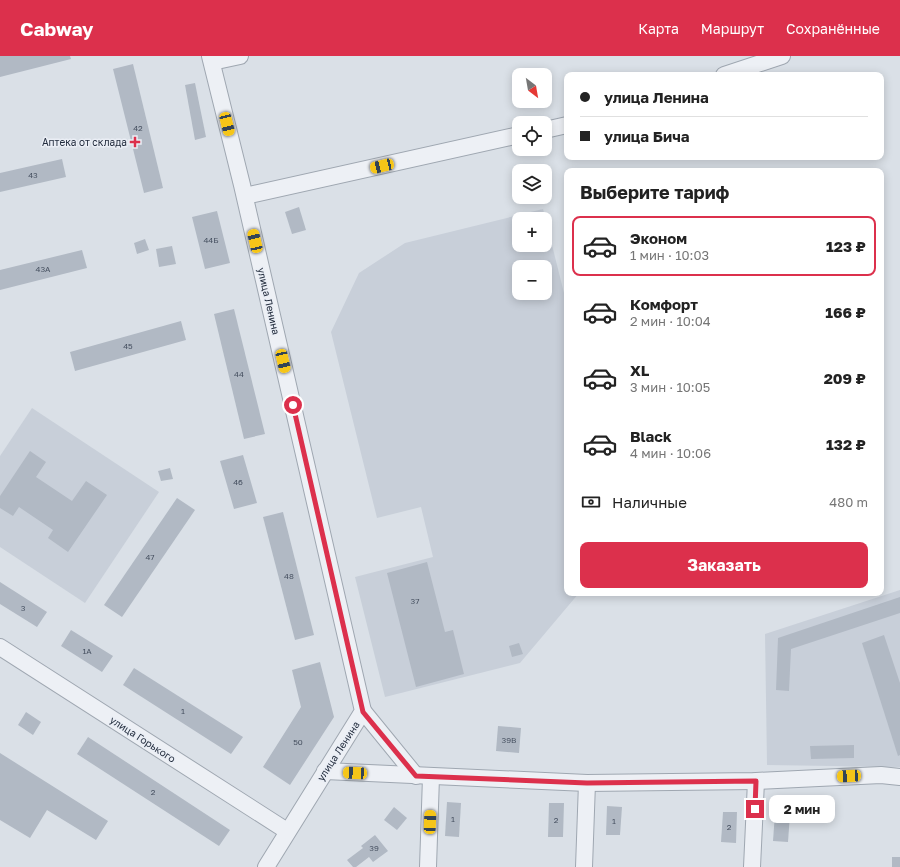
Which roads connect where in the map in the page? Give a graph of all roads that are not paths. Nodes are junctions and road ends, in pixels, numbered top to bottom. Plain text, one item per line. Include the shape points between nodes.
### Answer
1 (240, 56) edge
2 (782, 56) edge
3 (211, 59) edge
4 (733, 72) edge
5 (564, 126) edge
6 (552, 128) edge
7 (512, 137) edge
8 (245, 196) junction
9 (0, 647) edge
10 (363, 712) junction
11 (325, 771) junction
12 (423, 777) junction
13 (900, 777) edge
14 (756, 781) junction
15 (587, 783) junction
16 (287, 832) junction
17 (266, 867) edge
18 (428, 867) edge
19 (584, 867) edge
20 (752, 867) edge

1 - 3 street
2 - 4 street
3 - 8 street, улица Ленина
5 - 6 street
7 - 8 street
8 - 10 street, улица Ленина
9 - 16 street, улица Горького
10 - 11 street, улица Ленина
10 - 12 street
11 - 12 street
11 - 16 street, улица Ленина
12 - 15 street
12 - 18 street
13 - 14 street via 881,775
14 - 15 street
14 - 20 street
15 - 19 street
16 - 17 street, улица Ленина

